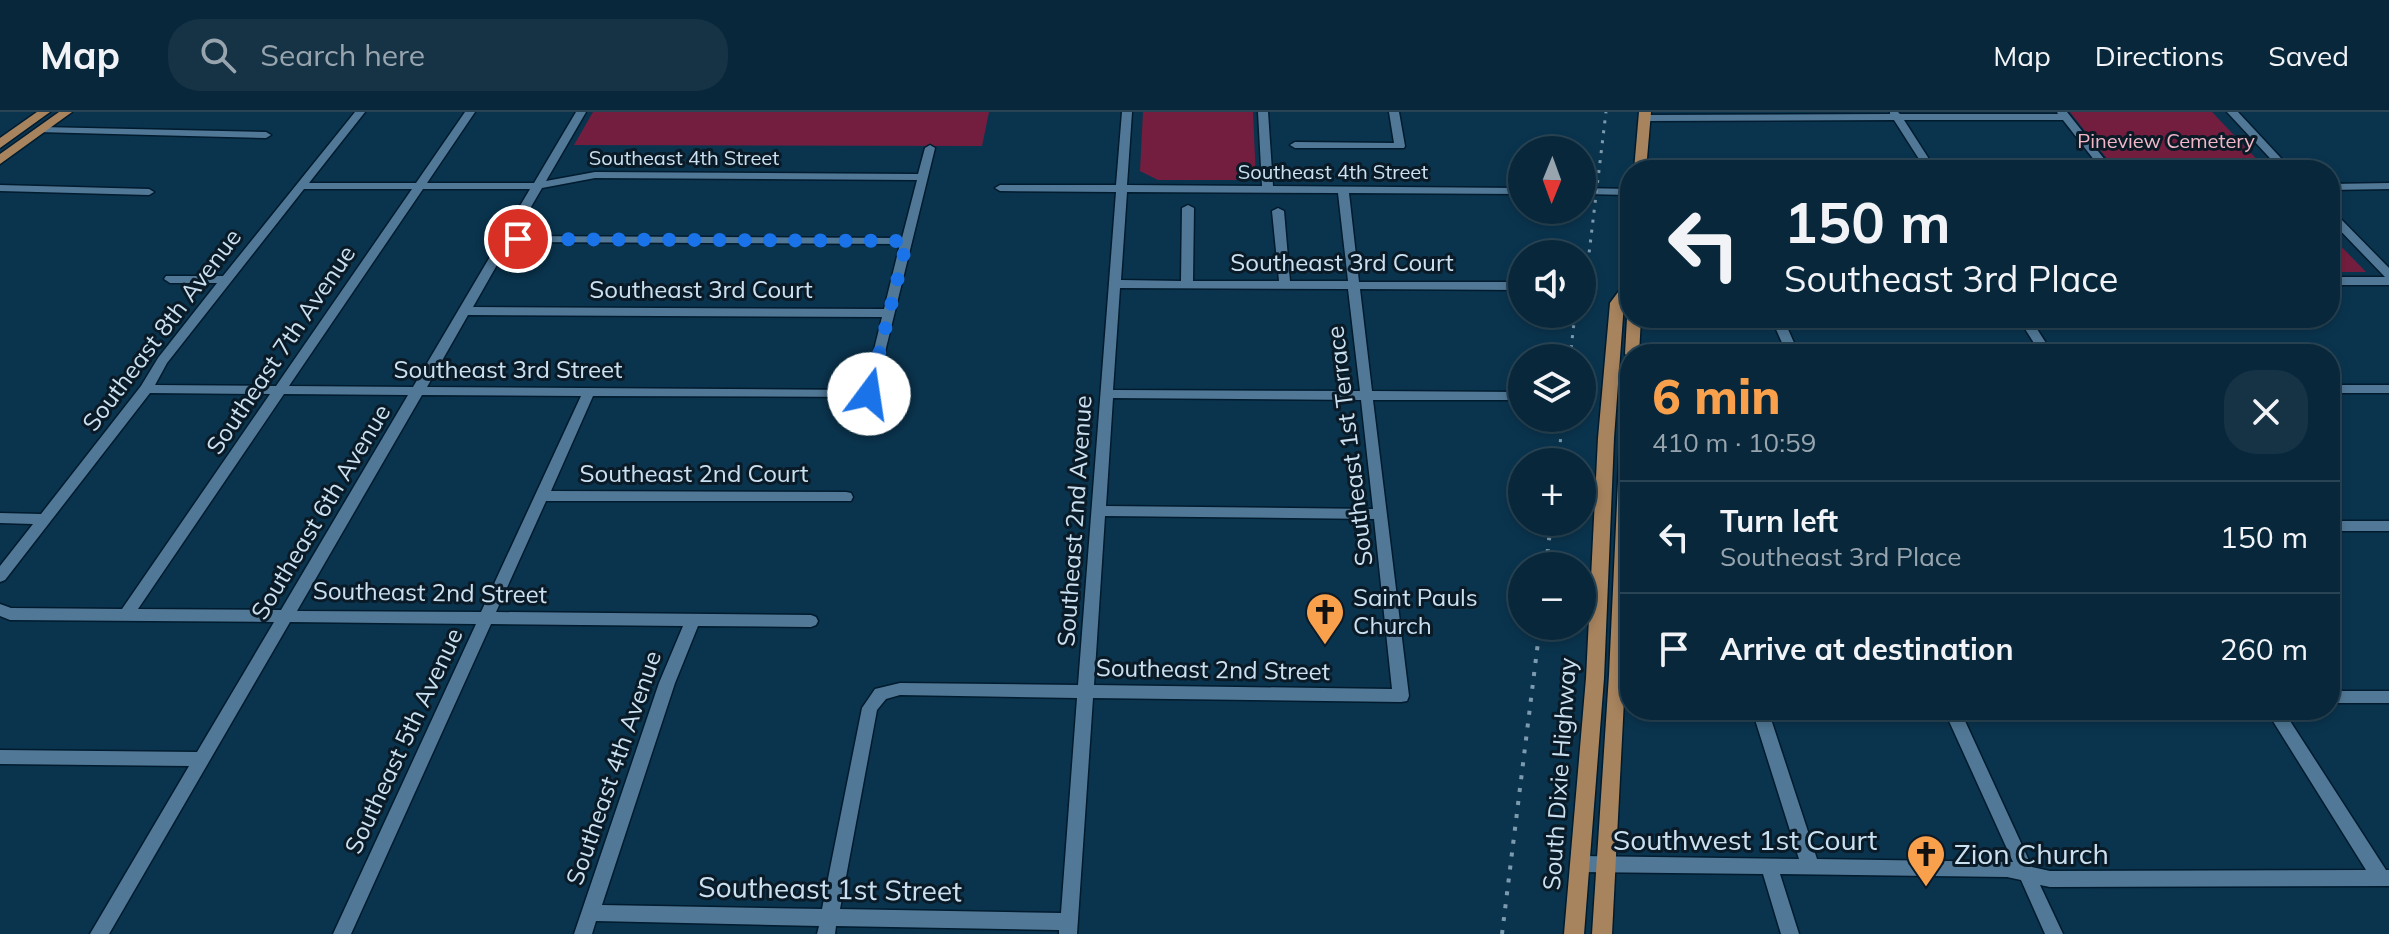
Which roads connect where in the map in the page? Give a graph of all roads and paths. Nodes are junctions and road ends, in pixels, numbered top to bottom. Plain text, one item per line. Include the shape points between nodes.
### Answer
1 (44, 112) edge
2 (66, 112) edge
3 (360, 112) edge
4 (470, 112) edge
5 (581, 112) edge
6 (1127, 112) edge
7 (1263, 112) edge
8 (1394, 112) edge
9 (2232, 112) edge
10 (2064, 114) edge
11 (1645, 115) edge
12 (1895, 115) edge
13 (41, 130) junction
14 (16, 132) junction
15 (266, 135) dead end
16 (0, 144) edge
17 (1295, 145) dead end
18 (930, 148) dead end
19 (12, 151) junction
20 (0, 160) edge
21 (1641, 160) edge
22 (1924, 160) edge
23 (2100, 160) edge
24 (2278, 160) edge
25 (923, 177) junction
26 (302, 186) junction
27 (419, 186) junction
28 (537, 186) junction
29 (2389, 186) edge
30 (2340, 187) edge
31 (0, 188) edge
32 (1000, 188) dead end
33 (1122, 189) junction
34 (1268, 190) junction
35 (1343, 190) junction
36 (1508, 191) edge
37 (1596, 191) edge
38 (149, 192) dead end
39 (1620, 192) edge
40 (2389, 192) edge
41 (2340, 193) edge
42 (1188, 208) dead end
43 (1278, 211) dead end
44 (2340, 225) edge
45 (507, 239) junction
46 (907, 241) junction
47 (2389, 278) edge
48 (170, 279) dead end
49 (227, 280) junction
50 (2340, 280) edge
51 (1114, 284) junction
52 (1187, 285) junction
53 (1285, 285) junction
54 (1353, 286) junction
55 (1508, 286) edge
56 (1620, 298) edge
57 (465, 311) junction
58 (889, 313) junction
59 (146, 389) junction
60 (2340, 389) edge
61 (2389, 389) edge
62 (280, 391) junction
63 (418, 391) junction
64 (589, 392) junction
65 (1107, 394) junction
66 (1366, 395) junction
67 (1508, 396) edge
68 (542, 496) junction
69 (846, 497) dead end
70 (1097, 511) junction
71 (1381, 514) junction
72 (0, 518) edge
73 (44, 519) junction
74 (1602, 519) junction
75 (1620, 520) edge
76 (2340, 526) edge
77 (2389, 526) edge
78 (0, 576) edge
79 (0, 610) edge
80 (127, 613) junction
81 (286, 615) junction
82 (487, 617) junction
83 (693, 619) junction
84 (811, 621) dead end
85 (1086, 692) junction
86 (1401, 696) joint
87 (2340, 697) edge
88 (2389, 697) edge
89 (1620, 720) edge
90 (1763, 720) edge
91 (1957, 720) edge
92 (2281, 720) edge
93 (0, 757) edge
94 (202, 759) junction
95 (1580, 864) junction
96 (1607, 865) junction
97 (1769, 865) junction
98 (1810, 865) junction
99 (2026, 873) junction
100 (2385, 878) edge
101 (590, 913) junction
102 (828, 925) edge
103 (1069, 928) edge
104 (99, 934) edge
105 (342, 934) edge
106 (583, 934) edge
107 (1574, 934) edge
108 (1602, 934) edge
109 (1790, 934) edge
110 (2054, 934) edge

1 - 14 main road
2 - 13 main road
3 - 26 street, Southeast 8th Avenue
4 - 27 street, Southeast 7th Avenue
5 - 28 street, Southeast 6th Avenue
6 - 33 street, Southeast 2nd Avenue
7 - 34 street
8 - 17 street via 1400,146
9 - 24 street
10 - 12 street
10 - 23 street
11 - 12 street
11 - 21 main road
12 - 22 street
13 - 15 street
13 - 19 main road
14 - 16 main road
14 - 19 main road via 8,144
18 - 25 street
19 - 20 main road
25 - 28 street, Southeast 4th Street via 595,175
25 - 46 street
26 - 27 street, Southeast 4th Street
26 - 49 street, Southeast 8th Avenue
27 - 28 street, Southeast 4th Street
27 - 62 street, Southeast 7th Avenue
28 - 45 street, Southeast 6th Avenue
29 - 30 street
31 - 38 street
32 - 33 street, Southeast 4th Street
33 - 34 street, Southeast 4th Street
33 - 51 street, Southeast 2nd Avenue
34 - 35 street, Southeast 4th Street
35 - 36 street, Southeast 4th Street
35 - 54 street, Southeast 1st Terrace
37 - 39 street
40 - 41 street
42 - 52 street
43 - 53 street
44 - 47 street
45 - 46 street
45 - 57 street, Southeast 6th Avenue
46 - 58 street
47 - 50 street
48 - 49 street
49 - 59 street, Southeast 8th Avenue
51 - 52 street, Southeast 3rd Court
51 - 65 street, Southeast 2nd Avenue
52 - 53 street, Southeast 3rd Court
53 - 54 street, Southeast 3rd Court
54 - 55 street, Southeast 3rd Court
54 - 66 street, Southeast 1st Terrace
56 - 74 main road, South Dixie Highway
57 - 58 street, Southeast 3rd Court
57 - 63 street, Southeast 6th Avenue
58 - 64 street, Southeast 3rd Street via 869,394
59 - 62 street, Southeast 3rd Street
59 - 73 street, Southeast 8th Avenue
60 - 61 street
62 - 63 street, Southeast 3rd Street
62 - 80 street, Southeast 7th Avenue
63 - 64 street, Southeast 3rd Street
63 - 81 street, Southeast 6th Avenue
64 - 68 street, Southeast 5th Avenue
65 - 66 street
65 - 70 street, Southeast 2nd Avenue
66 - 67 street
66 - 71 street, Southeast 1st Terrace
68 - 69 street, Southeast 2nd Court
68 - 82 street, Southeast 5th Avenue
70 - 71 street
70 - 85 street, Southeast 2nd Avenue
71 - 86 street, Southeast 1st Terrace
72 - 73 street
73 - 78 street, Southeast 8th Avenue
74 - 75 street
74 - 95 main road, South Dixie Highway
76 - 77 street
79 - 80 street, Southeast 2nd Street
80 - 81 street, Southeast 2nd Street
81 - 82 street, Southeast 2nd Street
81 - 94 street, Southeast 6th Avenue
82 - 83 street, Southeast 2nd Street
82 - 105 street, Southeast 5th Avenue
83 - 84 street, Southeast 2nd Street
83 - 101 street, Southeast 4th Avenue
85 - 86 street, Southeast 2nd Street
85 - 102 street, Southeast 2nd Street via 900,689 881,694 870,708
85 - 103 street, Southeast 2nd Avenue
87 - 88 street
89 - 96 main road, South Dixie Highway
90 - 98 street
91 - 99 street
92 - 100 street
93 - 94 street
94 - 104 street, Southeast 6th Avenue
95 - 96 street, Southwest 1st Court
95 - 107 main road, South Dixie Highway
96 - 97 street, Southwest 1st Court
96 - 108 main road, South Dixie Highway
97 - 98 street, Southwest 1st Court
97 - 109 street
98 - 99 street, Southwest 1st Court
99 - 100 street, Southwest 1st Court via 2050,879
99 - 110 street
101 - 102 street, Southeast 1st Street
101 - 106 street, Southeast 4th Avenue
102 - 103 street, Southeast 1st Street

